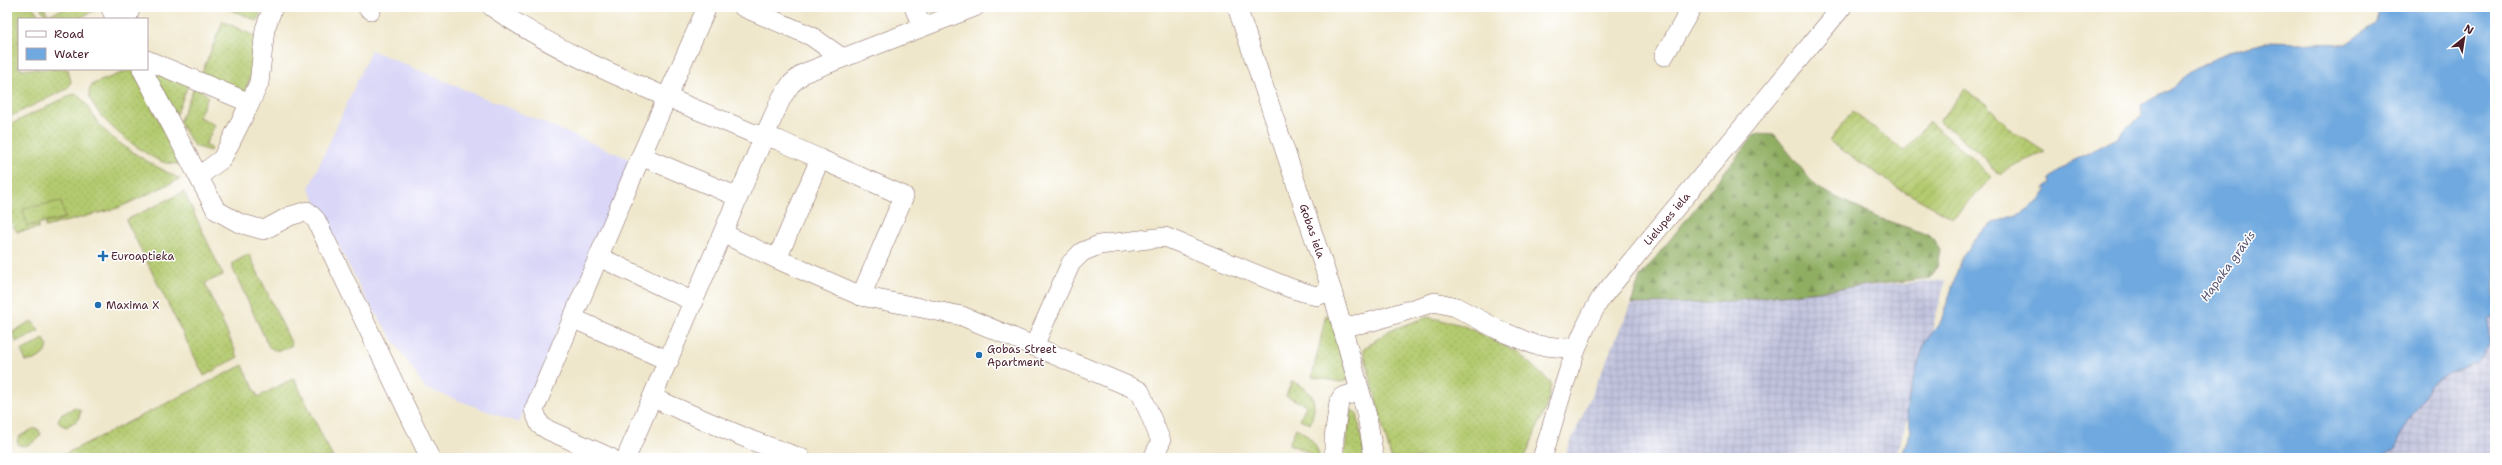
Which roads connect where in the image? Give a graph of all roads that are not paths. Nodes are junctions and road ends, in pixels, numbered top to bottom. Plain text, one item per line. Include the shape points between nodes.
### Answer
1 (110, 7) edge
2 (131, 7) edge
3 (273, 7) edge
4 (492, 7) edge
5 (707, 7) edge
6 (743, 7) edge
7 (914, 7) edge
8 (975, 7) edge
9 (1237, 7) edge
10 (1692, 7) edge
11 (1842, 7) edge
12 (116, 18) edge
13 (126, 18) edge
14 (922, 27) junction
15 (1664, 56) dead end
16 (841, 57) junction
17 (148, 60) edge
18 (143, 70) edge
19 (667, 96) junction
20 (250, 103) junction
21 (764, 136) junction
22 (641, 156) junction
23 (820, 159) junction
24 (199, 176) junction
25 (738, 197) junction
26 (724, 234) junction
27 (598, 257) junction
28 (777, 259) junction
29 (1332, 291) junction
30 (861, 296) junction
31 (694, 302) junction
32 (572, 318) junction
33 (1342, 327) junction
34 (1034, 346) junction
35 (1576, 349) junction
36 (669, 361) junction
37 (1360, 390) junction
38 (653, 398) junction
39 (430, 458) edge
40 (610, 458) edge
41 (626, 458) edge
42 (801, 458) edge
43 (1154, 458) edge
44 (1334, 458) edge
45 (1374, 458) edge
46 (1542, 458) edge

1 - 12 street
2 - 13 street
3 - 20 street via 265,29 259,83
4 - 19 street via 519,26 601,69
5 - 19 street
6 - 16 street via 811,36
7 - 14 street
8 - 14 street
9 - 29 street, Gobas iela
10 - 15 street
11 - 35 street, Lielupes iela via 1601,298
14 - 16 street
16 - 21 street via 804,73 791,84
17 - 20 street
18 - 24 street
19 - 21 street
19 - 22 street
20 - 24 street via 222,159
21 - 23 street
21 - 25 street
22 - 25 street
22 - 27 street
23 - 28 street
23 - 30 street via 904,196
24 - 39 street via 216,210 239,223 264,230 290,216 307,211 316,220
25 - 26 street
26 - 28 street
26 - 31 street
27 - 31 street
27 - 32 street
28 - 30 street
29 - 33 street, Gobas iela
29 - 34 street via 1316,296 1290,288 1165,236 1099,245 1082,252 1071,263
30 - 34 street via 962,316
31 - 36 street
32 - 36 street
32 - 40 street via 536,403 536,418 540,425 548,430
33 - 35 street via 1370,322 1435,302 1456,307 1534,345
33 - 37 street, Gobas iela
34 - 43 street via 1140,391 1161,441
35 - 46 street, Lielupes iela
36 - 38 street
37 - 44 street via 1342,397 1339,402
37 - 45 street, Gobas iela
38 - 41 street
38 - 42 street via 753,441

